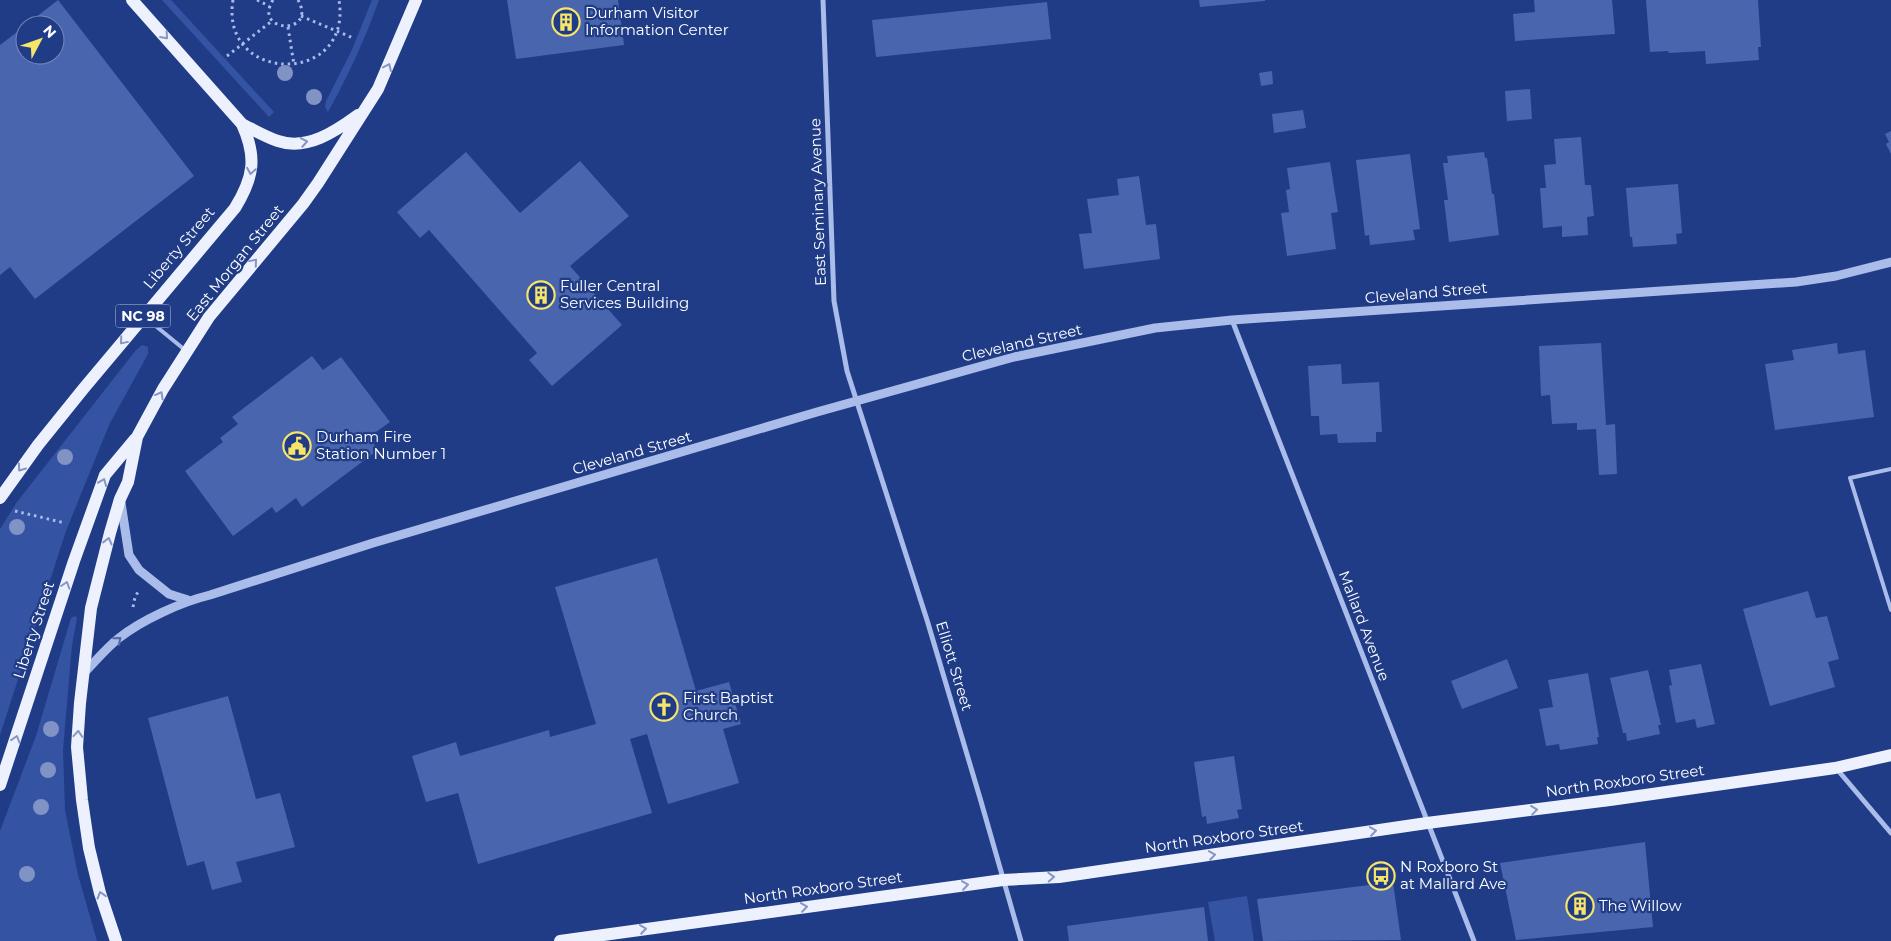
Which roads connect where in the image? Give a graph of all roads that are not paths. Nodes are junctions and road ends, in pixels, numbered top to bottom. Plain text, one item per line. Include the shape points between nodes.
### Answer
1 (132, 0) edge
2 (416, 0) edge
3 (823, 0) edge
4 (364, 109) junction
5 (242, 124) junction
6 (1891, 262) edge
7 (143, 316) junction
8 (1232, 320) junction
9 (187, 351) junction
10 (857, 401) junction
11 (137, 437) junction
12 (1891, 469) edge
13 (0, 498) edge
14 (120, 499) junction
15 (188, 600) junction
16 (1891, 610) edge
17 (83, 674) junction
18 (1891, 755) edge
19 (1835, 768) junction
20 (0, 785) edge
21 (1427, 823) junction
22 (1891, 833) edge
23 (1003, 880) junction
24 (116, 941) edge
25 (560, 941) edge
26 (1020, 941) edge
27 (1474, 941) edge

1 -> 5 main road, NC 98
4 -> 2 main road, East Morgan Street via 378,89
3 - 10 street, East Seminary Avenue via 834,302 847,371
5 -> 4 main road via 278,141 299,143 333,133
9 -> 4 main road, East Morgan Street via 209,317 303,204
5 -> 7 main road, Liberty Street / NC 98 via 252,152 252,171 245,192
6 - 8 street, Cleveland Street via 1796,282
7 - 9 lane
7 -> 13 main road, Liberty Street / NC 98 via 38,445
8 - 10 street, Cleveland Street via 1155,328 1014,357
8 - 21 street, Mallard Avenue
11 -> 9 main road, East Morgan Street
10 - 15 street, Cleveland Street
10 - 23 street, Elliott Street via 930,628
11 - 14 main road, East Morgan Street via 128,482
20 -> 11 main road, Liberty Street via 105,475
12 - 16 lane via 1850,478
14 - 15 street via 129,556 139,570 169,594
17 -> 14 main road, East Morgan Street via 91,608
17 -> 15 street, Cleveland Street via 119,638
24 -> 17 main road, East Morgan Street via 89,848 82,800 77,747
18 - 19 main road, North Roxboro Street
21 -> 19 main road, North Roxboro Street
19 - 22 street
23 -> 21 main road, North Roxboro Street via 1059,877
21 - 27 street, Mallard Avenue
25 -> 23 main road, North Roxboro Street
23 - 26 street, Elliott Street

